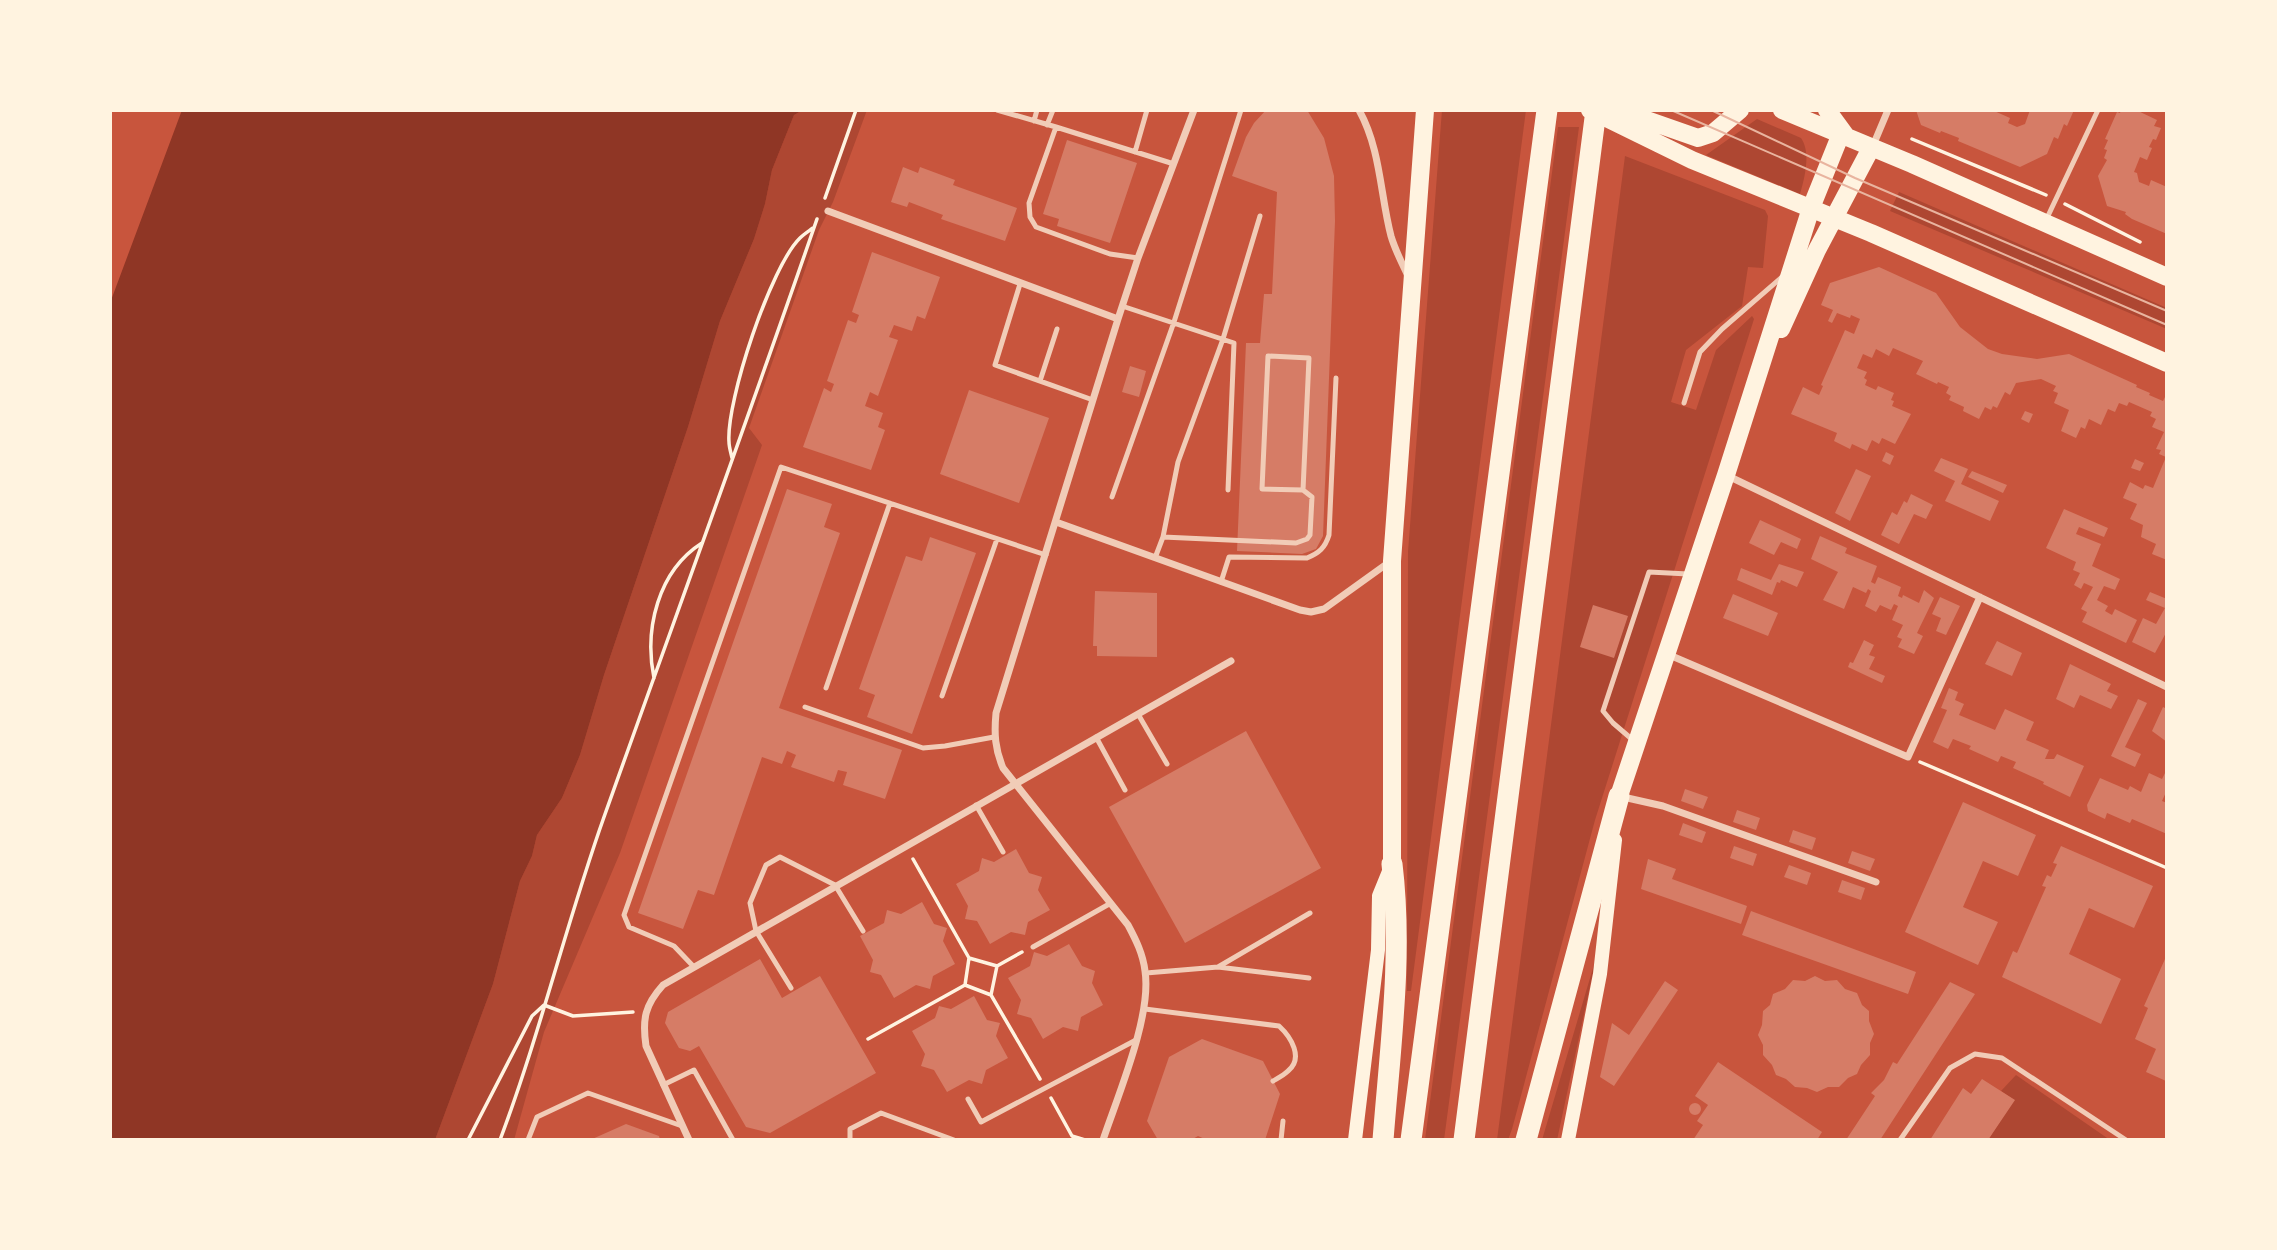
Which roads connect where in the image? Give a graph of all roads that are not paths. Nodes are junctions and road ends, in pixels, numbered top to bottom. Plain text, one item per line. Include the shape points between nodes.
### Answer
1 (997, 110) edge
2 (1037, 110) edge
3 (1053, 110) edge
4 (1147, 110) edge
5 (1194, 110) edge
6 (1241, 110) edge
7 (1359, 110) edge
8 (1590, 110) edge
9 (1596, 110) edge
10 (1609, 110) edge
11 (1618, 110) edge
12 (1740, 110) edge
13 (1782, 110) edge
14 (1827, 110) edge
15 (1888, 110) edge
16 (2098, 110) edge
17 (1424, 112) edge
18 (1546, 117) edge
19 (1034, 121) junction
20 (1046, 125) junction
21 (1056, 127) junction
22 (1846, 138) junction
23 (1871, 148) junction
24 (1135, 152) junction
25 (1596, 153) junction
26 (1174, 164) junction
27 (1811, 208) junction
28 (825, 210) road end
29 (1260, 216) dead end
30 (1835, 218) junction
31 (2044, 225) junction
32 (1138, 258) junction
33 (1790, 271) junction
34 (2167, 277) edge
35 (1020, 284) junction
36 (1412, 284) junction
37 (1122, 306) junction
38 (1118, 319) junction
39 (1174, 322) junction
40 (1057, 329) dead end
41 (1223, 339) junction
42 (2167, 363) edge
43 (1336, 378) dead end
44 (1040, 381) junction
45 (1750, 399) junction
46 (1093, 400) junction
47 (1684, 403) dead end
48 (1726, 475) junction
49 (1228, 490) dead end
50 (1303, 490) junction
51 (1112, 497) dead end
52 (890, 503) junction
53 (1056, 522) junction
54 (1163, 537) junction
55 (997, 539) junction
56 (1046, 555) junction
57 (1155, 558) junction
58 (1392, 561) junction
59 (1693, 574) junction
60 (1221, 582) junction
61 (1980, 597) junction
62 (1666, 654) junction
63 (1231, 661) dead end
64 (2167, 687) edge
65 (827, 688) dead end
66 (942, 696) dead end
67 (804, 707) dead end
68 (1138, 713) junction
69 (994, 737) junction
70 (1096, 737) junction
71 (1636, 743) junction
72 (1167, 764) dead end
73 (1014, 783) junction
74 (1125, 790) dead end
75 (1619, 796) junction
76 (976, 805) junction
77 (1003, 852) dead end
78 (1392, 864) junction
79 (1876, 882) dead end
80 (835, 885) junction
81 (1111, 903) junction
82 (1310, 912) dead end
83 (756, 931) junction
84 (863, 931) dead end
85 (1033, 947) dead end
86 (694, 967) junction
87 (1218, 967) junction
88 (1146, 973) junction
89 (1309, 978) dead end
90 (791, 988) dead end
91 (1145, 1009) junction
92 (1136, 1040) junction
93 (1273, 1080) dead end
94 (663, 1085) junction
95 (968, 1099) dead end
96 (1283, 1121) dead end
97 (682, 1126) junction
98 (528, 1140) edge
99 (688, 1140) edge
100 (733, 1140) edge
101 (850, 1140) edge
102 (954, 1140) edge
103 (1103, 1140) edge
104 (1281, 1140) edge
105 (1355, 1140) edge
106 (1383, 1140) edge
107 (1411, 1140) edge
108 (1464, 1140) edge
109 (1526, 1140) edge
110 (1569, 1140) edge
111 (1900, 1140) edge
112 (2126, 1140) edge

1 - 19 lane
2 - 19 lane
3 - 20 lane
4 - 24 lane
5 - 26 street
6 - 39 lane
7 - 36 street via 1373,142 1394,245
8 - 27 main road via 1692,160
9 - 25 highway
10 - 25 highway
11 - 12 main road via 1698,138 1713,133
13 - 22 main road
14 - 22 main road
15 - 23 street
16 - 31 lane
17 - 36 main road
18 - 107 highway
19 - 20 lane
20 - 21 lane
21 - 24 lane
21 - 32 lane via 1028,203 1036,227 1110,254
22 - 23 main road
22 - 27 main road
23 - 30 main road
23 - 31 main road
24 - 26 lane
25 - 108 highway via 1598,182 1582,210
26 - 32 street
27 - 30 main road
27 - 33 main road
28 - 35 street
29 - 41 lane
30 - 42 main road
30 - 45 main road
31 - 34 main road
32 - 37 street
33 - 45 main road
33 - 47 lane via 1700,352
35 - 38 street
35 - 44 lane via 995,365
36 - 58 main road
37 - 38 street
37 - 39 lane
38 - 46 street
39 - 41 lane
39 - 51 lane
40 - 44 lane
41 - 49 lane via 1234,343
41 - 54 lane via 1178,463
43 - 60 lane via 1326,543 1307,558 1229,557
44 - 46 lane
45 - 48 main road
46 - 53 street
48 - 59 main road
48 - 61 street
50 - 50 lane via 1262,489 1268,356 1309,358
50 - 54 lane via 1312,497 1310,535 1302,541
52 - 55 lane
52 - 65 lane
52 - 86 lane via 781,467 624,915 629,927 674,946
53 - 56 street
53 - 57 street
54 - 57 lane
55 - 56 lane
55 - 66 lane
56 - 69 street via 996,713
57 - 60 street
58 - 60 street via 1324,609 1311,612
58 - 78 main road
59 - 62 main road
59 - 71 lane via 1649,572 1604,711
61 - 62 street via 1908,757
61 - 64 street
62 - 71 main road
63 - 68 street
67 - 69 lane via 923,748
68 - 70 street
68 - 72 lane
69 - 73 street via 996,752
70 - 73 street
70 - 74 lane
71 - 75 main road
73 - 76 street
73 - 81 street
75 - 79 street via 1663,806
75 - 109 highway
75 - 110 main road via 1600,974
76 - 77 lane
76 - 80 street
78 - 105 main road via 1379,896 1378,950
78 - 106 highway via 1396,969
80 - 83 street
80 - 83 lane via 780,857 766,865 750,904
80 - 84 lane
81 - 85 lane
81 - 88 street via 1140,947
82 - 87 lane
83 - 86 street
83 - 90 lane
86 - 94 street via 663,985 645,1013 646,1046
87 - 88 lane
87 - 89 lane
88 - 91 street
91 - 92 street
91 - 93 lane via 1279,1026 1292,1040 1295,1061 1290,1070
92 - 95 lane via 981,1122
92 - 103 street
94 - 97 street
94 - 100 lane via 694,1070
96 - 104 lane
97 - 98 lane via 588,1093 537,1117
97 - 99 street
101 - 102 lane via 850,1129 881,1113
111 - 112 lane via 1950,1068 1975,1054 2001,1058

